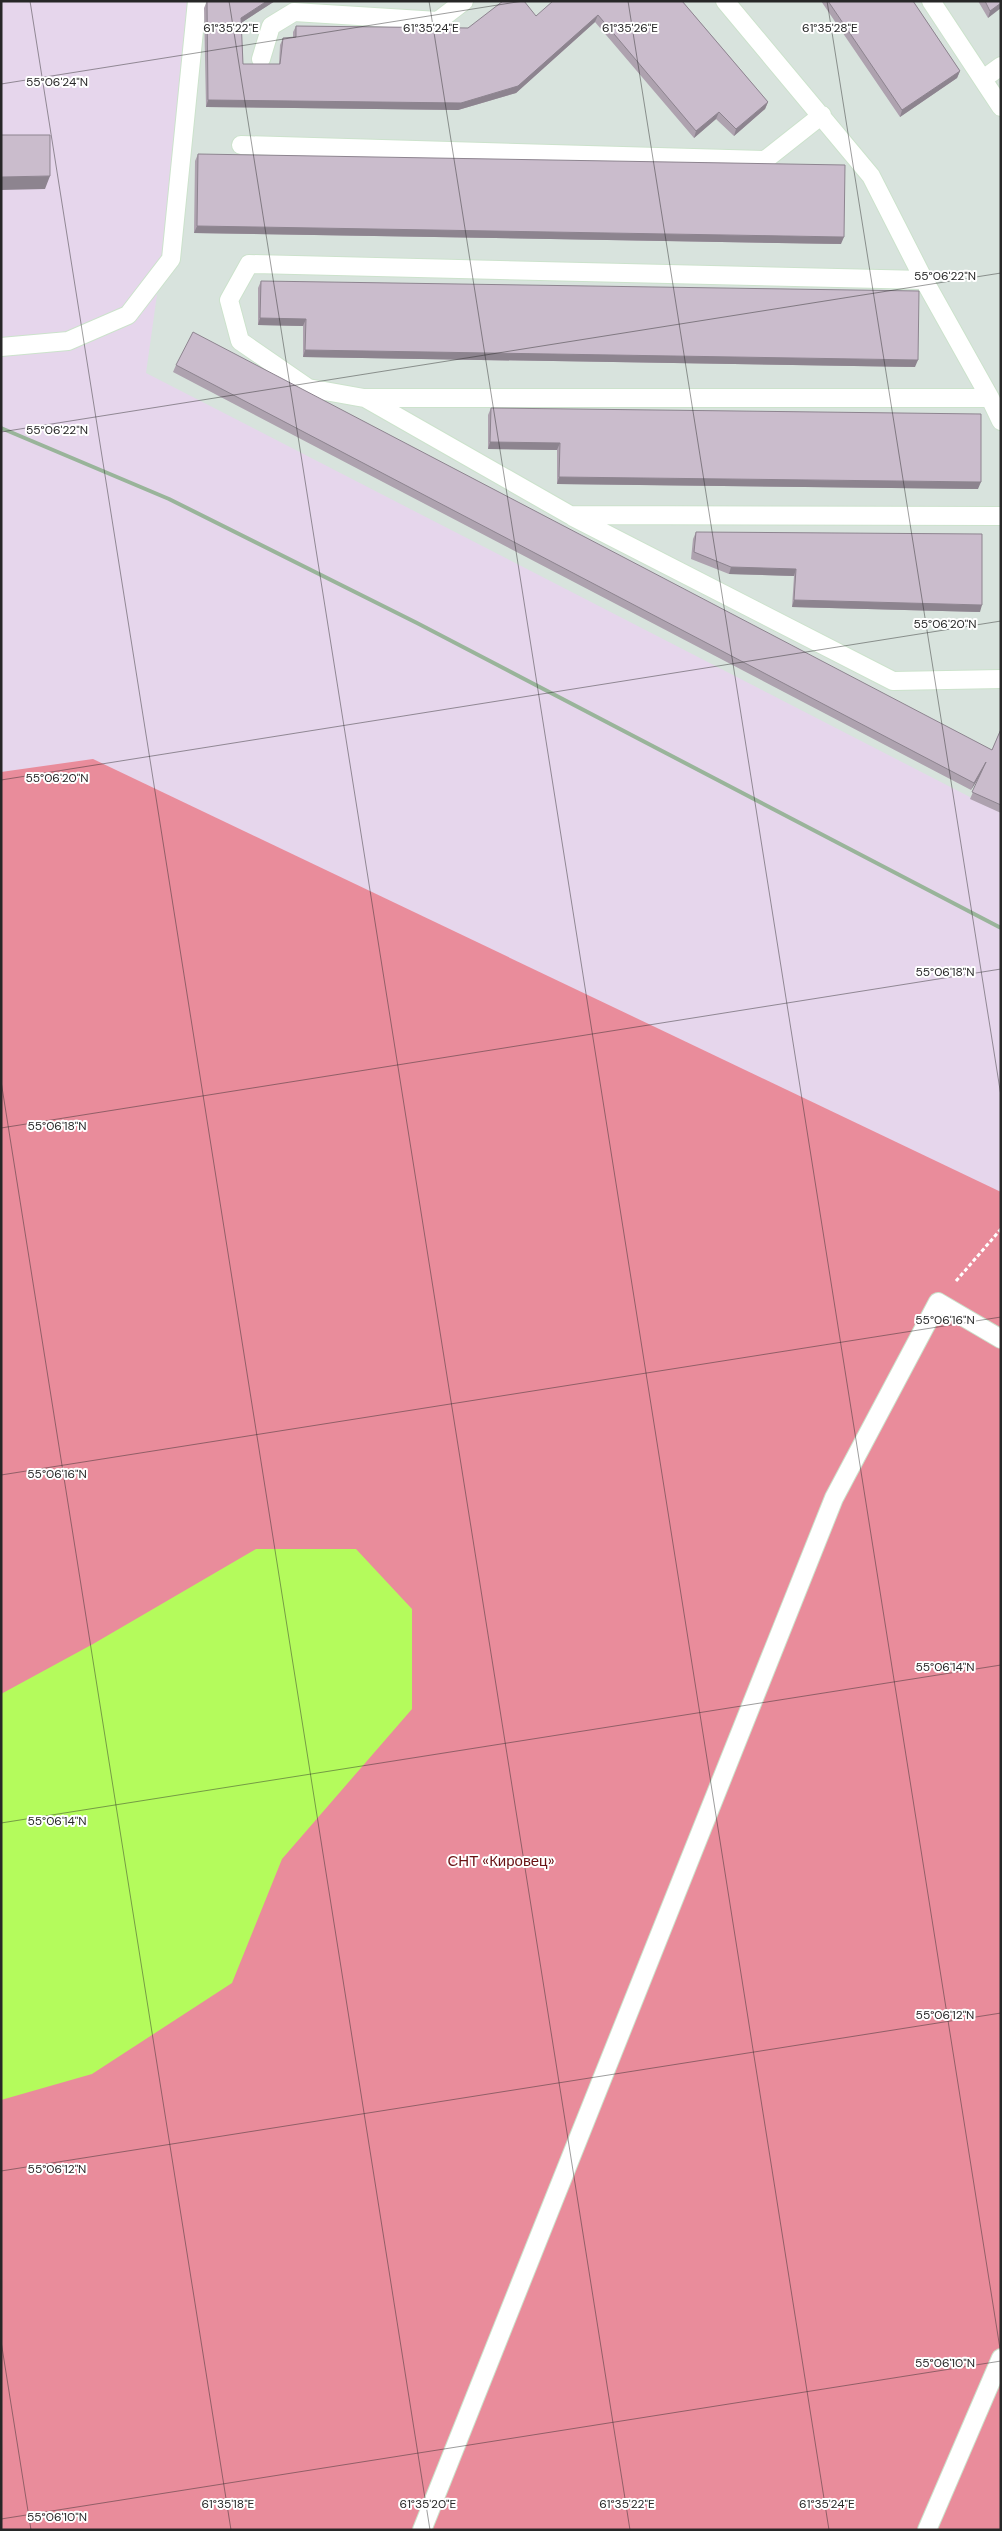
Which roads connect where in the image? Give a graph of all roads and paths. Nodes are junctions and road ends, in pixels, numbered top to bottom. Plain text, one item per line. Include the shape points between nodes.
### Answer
1 (197, 1) edge
2 (464, 1) edge
3 (725, 1) edge
4 (931, 1) edge
5 (261, 59) dead end
6 (1001, 66) edge
7 (983, 79) junction
8 (1001, 107) edge
9 (822, 115) junction
10 (241, 145) dead end
11 (924, 280) junction
12 (1, 347) edge
13 (364, 398) junction
14 (990, 398) junction
15 (1001, 421) edge
16 (570, 515) junction
17 (1001, 516) edge
18 (1001, 679) edge
19 (1001, 1230) edge
20 (938, 1302) junction
21 (1001, 1339) edge
22 (1001, 2358) edge
23 (422, 2530) edge
24 (927, 2530) edge

1 - 12 lane via 171,259 128,315 68,341
2 - 5 lane via 438,22 294,12 271,26
3 - 9 lane
4 - 7 lane
6 - 7 lane
7 - 8 lane
9 - 10 lane via 765,160
9 - 11 lane via 871,176
11 - 13 lane via 249,264 229,300 240,341 308,388
11 - 14 lane
13 - 14 lane
13 - 16 lane
14 - 15 lane
16 - 17 lane
16 - 18 lane via 893,681
19 - 20 path
20 - 21 lane
20 - 23 lane via 834,1498
22 - 24 lane

